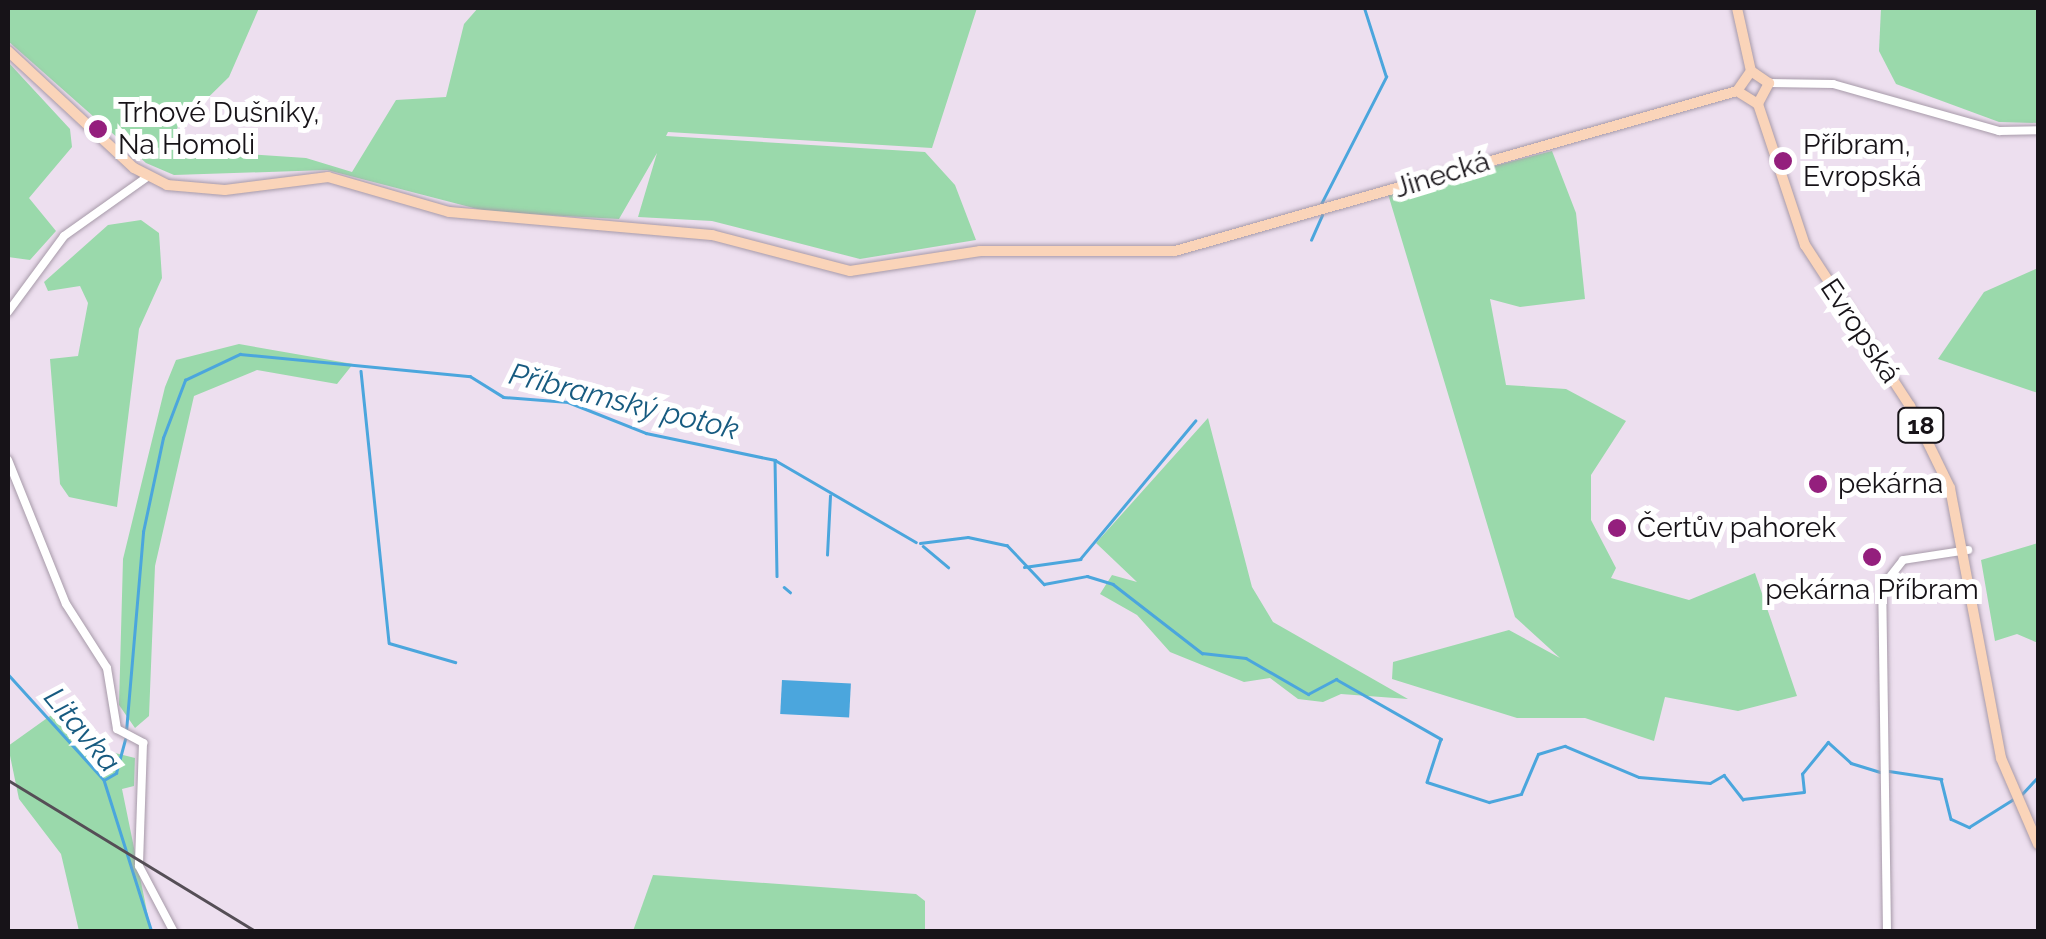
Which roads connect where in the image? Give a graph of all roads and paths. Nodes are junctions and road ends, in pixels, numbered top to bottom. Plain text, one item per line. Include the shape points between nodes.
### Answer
1 (1737, 8) edge
2 (8, 51) edge
3 (1751, 70) junction
4 (1770, 83) junction
5 (1736, 92) junction
6 (1758, 104) junction
7 (2038, 130) edge
8 (148, 177) junction
9 (8, 312) edge
10 (8, 460) edge
11 (1968, 550) junction
12 (2038, 844) edge
13 (174, 932) edge
14 (1887, 932) edge

1 - 3 main road
2 - 8 main road
3 - 4 main road
3 - 5 main road
4 - 6 main road
4 - 7 street via 1834,84 1999,132
5 - 6 main road
5 - 8 main road, Jinecká via 1147,254 980,251 850,271 712,235 448,212 328,177 190,190
6 - 11 main road, Evropská / 18 via 1805,244 1928,439
8 - 9 street via 64,236
10 - 13 street via 66,604 107,668 125,733 144,749 139,866
11 - 12 main road, Evropská / 18 via 2006,776
11 - 14 street via 1889,570

